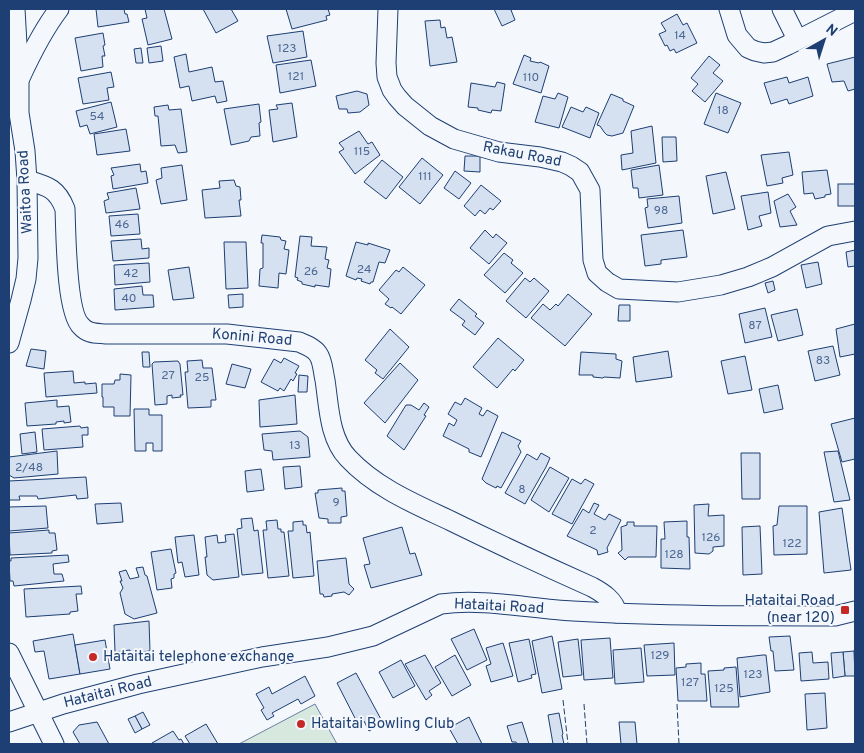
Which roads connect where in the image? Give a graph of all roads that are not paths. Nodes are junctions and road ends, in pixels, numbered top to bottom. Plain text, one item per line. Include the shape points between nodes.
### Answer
1 (15, 9) edge
2 (59, 9) edge
3 (388, 9) edge
4 (729, 9) edge
5 (782, 9) edge
6 (855, 11) edge
7 (797, 40) junction
8 (19, 79) junction
9 (14, 115) edge
10 (27, 180) junction
11 (855, 231) edge
12 (9, 343) edge
13 (855, 611) edge
14 (617, 613) junction
15 (9, 653) edge
16 (38, 712) junction
17 (9, 722) edge
18 (54, 744) edge

1 - 8 street, Waitoa Road
2 - 8 street
3 - 11 street, Rakau Road via 386,63 392,90 397,97 430,126 454,139 499,152 562,162 580,172 590,190 593,260 597,273 619,289 678,292 721,285 748,277 828,236
4 - 7 street via 737,35 748,48 773,52
5 - 7 street
6 - 7 street
8 - 9 street, Waitoa Road
9 - 10 street, Waitoa Road via 25,152
10 - 12 street, Waitoa Road via 26,279
10 - 14 street, Konini Road via 47,185 62,199 74,314 86,331 106,334 227,334 299,342 309,346 318,354 323,366 331,425 337,444 363,472 418,505 592,586 612,601
13 - 14 street, Hataitai Road via 835,616
14 - 16 street, Hataitai Road via 481,603 441,604 373,636 138,684
15 - 16 street
16 - 17 street, Hataitai Road
16 - 18 street

